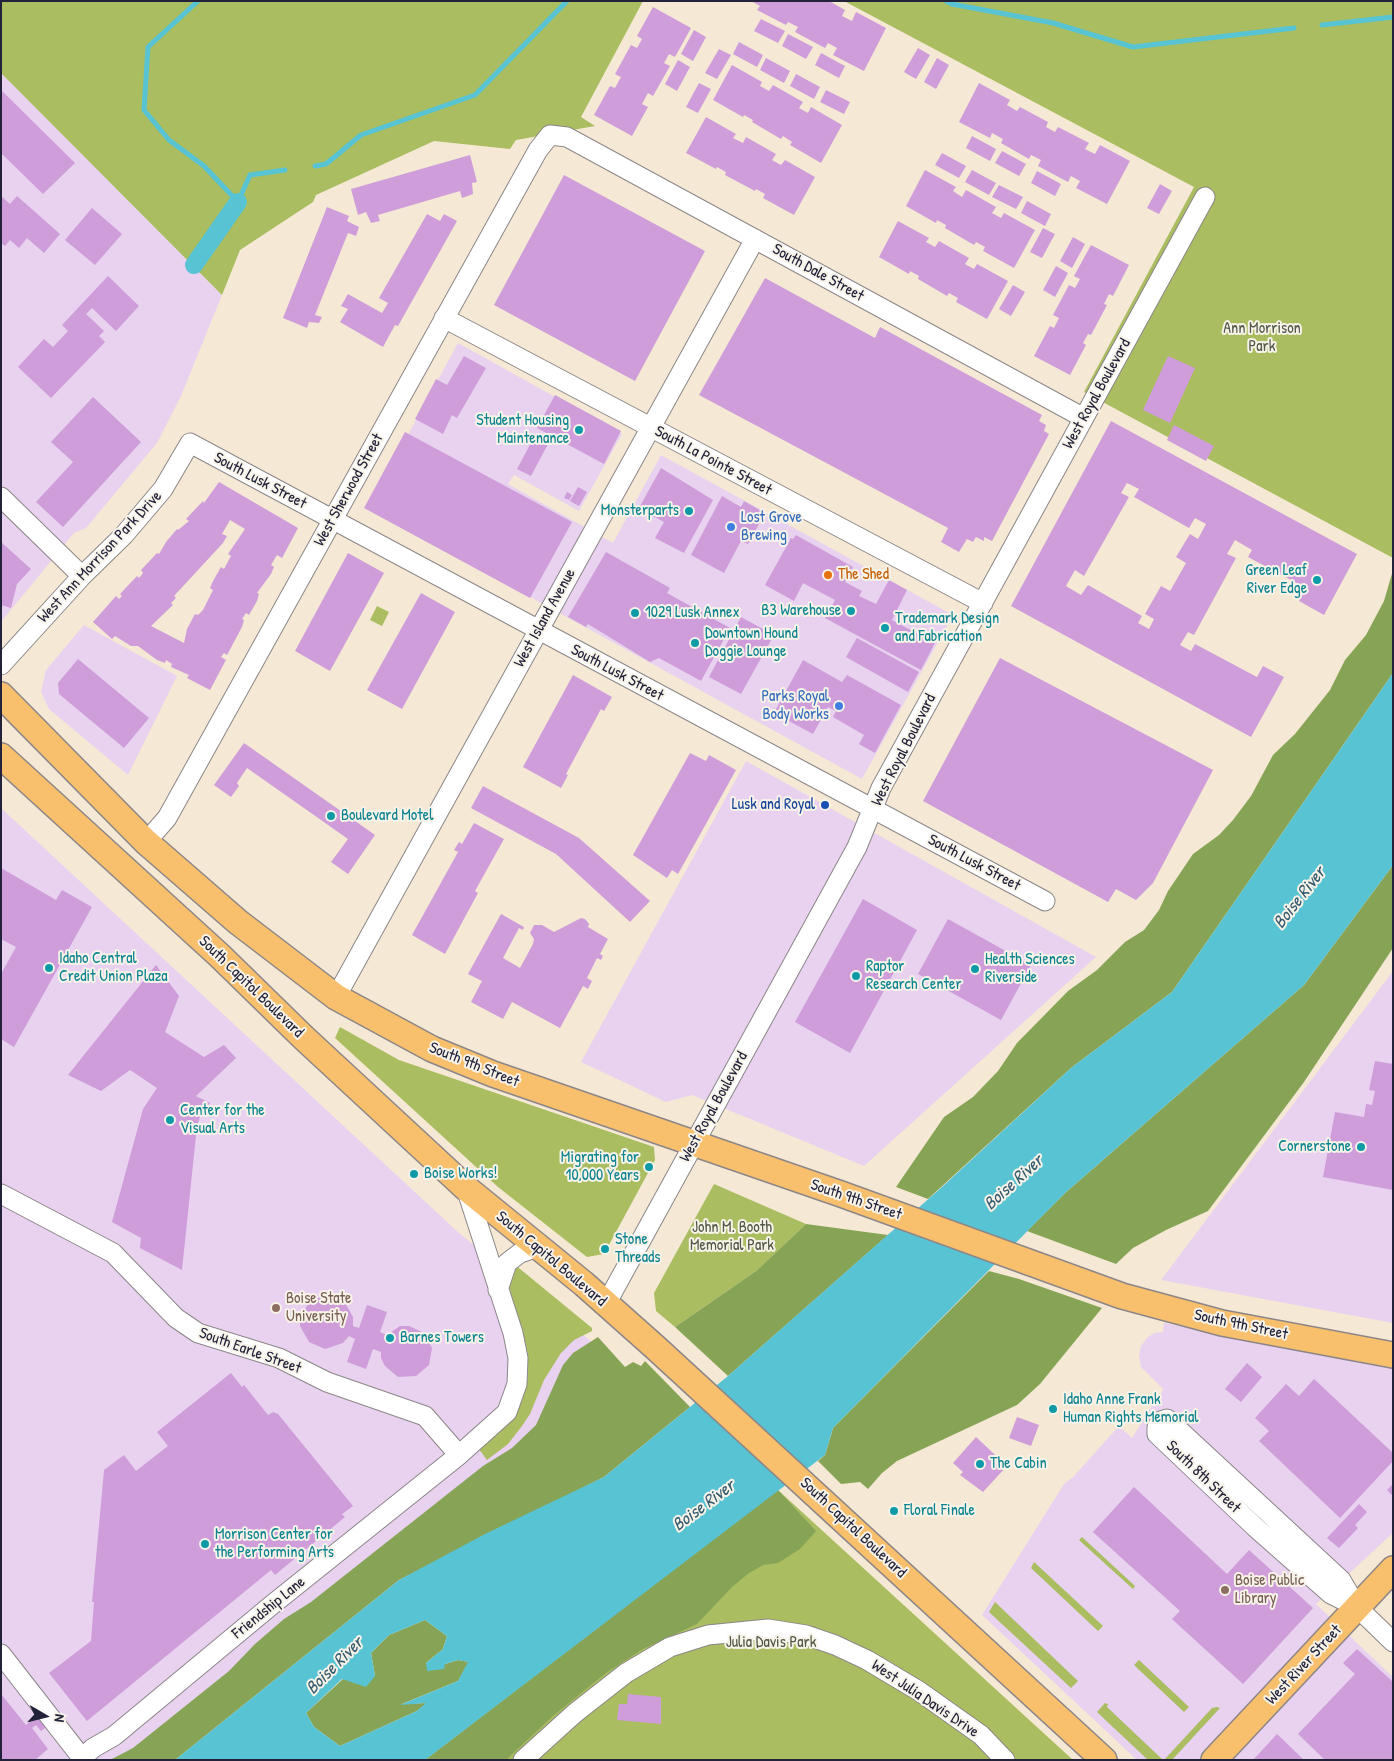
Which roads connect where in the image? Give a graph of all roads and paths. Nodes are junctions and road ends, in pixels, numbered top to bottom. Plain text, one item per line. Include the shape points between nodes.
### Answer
1 (550, 136) joint
2 (1205, 197) dead end
3 (755, 239) junction
4 (444, 318) junction
5 (1084, 418) junction
6 (650, 427) junction
7 (190, 444) joint
8 (1, 497) edge
9 (332, 520) junction
10 (82, 576) junction
11 (983, 602) junction
12 (538, 630) junction
13 (1, 665) edge
14 (1, 695) edge
15 (1, 756) edge
16 (874, 810) junction
17 (146, 842) junction
18 (1045, 901) dead end
19 (336, 997) junction
20 (693, 1145) junction
21 (466, 1188) junction
22 (1, 1194) edge
23 (538, 1247) junction
24 (498, 1290) junction
25 (606, 1304) junction
26 (1393, 1354) edge
27 (458, 1455) junction
28 (1393, 1569) edge
29 (1357, 1608) junction
30 (1393, 1642) edge
31 (1, 1654) edge
32 (81, 1759) edge
33 (523, 1760) edge
34 (1005, 1760) edge
35 (1104, 1760) edge
36 (1214, 1760) edge

1 - 3 street, South Dale Street via 567,137
1 - 4 street, West Sherwood Street via 538,150
2 - 5 street, West Royal Boulevard
3 - 5 street, South Dale Street
3 - 6 street, West Island Avenue
4 - 6 street, South La Pointe Street
4 - 9 street, West Sherwood Street
5 - 11 street, West Royal Boulevard
6 - 11 street, South La Pointe Street
6 - 12 street, West Island Avenue
7 - 9 street, South Lusk Street
7 - 10 street, West Ann Morrison Park Drive via 163,489 124,536
8 - 10 street
9 - 12 street, South Lusk Street
9 - 17 street, West Sherwood Street via 167,818
10 - 13 street, West Ann Morrison Park Drive
11 - 16 street, West Royal Boulevard via 881,788
12 - 16 street, South Lusk Street
12 - 19 street, West Island Avenue
14 - 17 main road
15 - 21 main road, South Capitol Boulevard via 220,956
16 - 18 street, South Lusk Street
16 - 20 street, West Royal Boulevard via 857,847
17 - 19 main road via 238,922
19 - 20 main road, South 9th Street via 432,1049
20 - 25 street, West Royal Boulevard
20 - 26 main road, South 9th Street via 841,1194 1122,1296 1222,1323
21 - 23 main road, South Capitol Boulevard
21 - 24 street, Friendship Lane
22 - 27 street, South Earle Street via 113,1253 176,1318 198,1334 279,1358 327,1382 425,1416
23 - 24 street via 520,1253 507,1263
23 - 25 main road, South Capitol Boulevard
24 - 27 street, Friendship Lane via 513,1333 518,1358 517,1384 507,1412
25 - 35 main road, South Capitol Boulevard
27 - 32 street, Friendship Lane via 114,1736
28 - 29 main road, West River Street
29 - 29 street, South 8th Street via 1341,1580 1167,1420 1161,1421 1157,1434 1331,1594
29 - 30 street, South 8th Street
29 - 36 main road, West River Street
31 - 32 street
33 - 34 street, West Julia Davis Drive via 626,1673 670,1647 708,1636 768,1629 806,1635 867,1660 919,1691 981,1735

